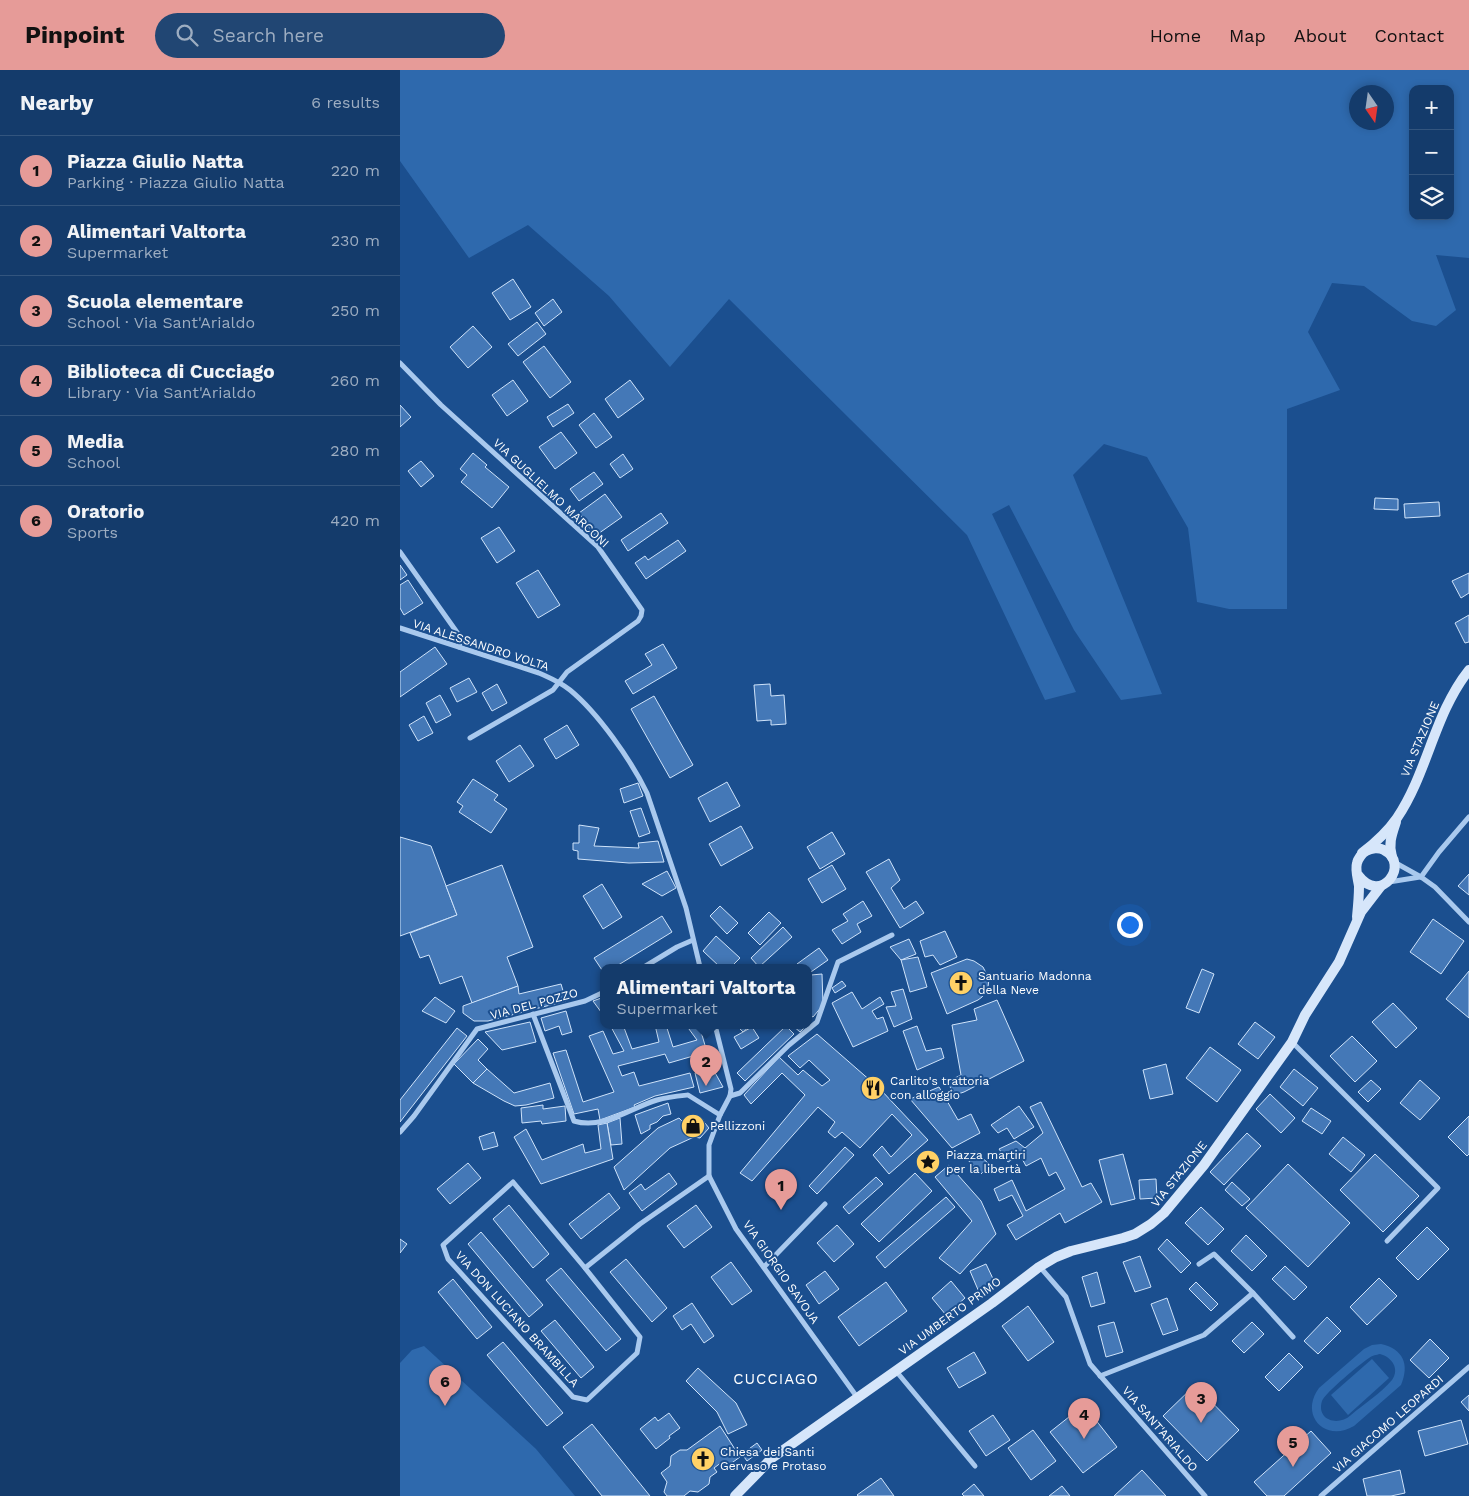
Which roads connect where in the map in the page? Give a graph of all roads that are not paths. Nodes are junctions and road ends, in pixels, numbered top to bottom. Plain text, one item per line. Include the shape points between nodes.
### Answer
1 (400, 363) edge
2 (400, 552) edge
3 (400, 628) edge
4 (459, 647) junction
5 (1469, 670) edge
6 (558, 682) junction
7 (470, 738) dead end
8 (1469, 817) edge
9 (1397, 818) junction
10 (1362, 853) junction
11 (1393, 859) junction
12 (1358, 875) junction
13 (1420, 877) junction
14 (1384, 884) junction
15 (1357, 920) junction
16 (1469, 922) edge
17 (892, 935) dead end
18 (694, 940) junction
19 (649, 964) edge
20 (699, 964) edge
21 (600, 994) edge
22 (533, 1014) junction
23 (812, 1026) edge
24 (716, 1029) edge
25 (808, 1029) edge
26 (1292, 1042) junction
27 (730, 1096) junction
28 (720, 1115) junction
29 (400, 1132) edge
30 (709, 1176) junction
31 (825, 1204) dead end
32 (1387, 1242) dead end
33 (1199, 1264) dead end
34 (1040, 1266) junction
35 (764, 1267) junction
36 (585, 1268) junction
37 (1018, 1282) joint
38 (1253, 1293) junction
39 (1293, 1337) dead end
40 (1469, 1367) edge
41 (896, 1370) junction
42 (1100, 1376) junction
43 (857, 1397) junction
44 (975, 1466) dead end
45 (735, 1496) edge
46 (1205, 1496) edge
47 (1321, 1496) edge

1 - 6 street, VIA GUGLIELMO MARCONI via 441,405 598,547 642,610 638,621
2 - 4 street via 461,638
3 - 4 street, VIA ALESSANDRO VOLTA
4 - 6 street, VIA ALESSANDRO VOLTA
5 - 9 main road, VIA STAZIONE via 1452,695 1417,780
6 - 7 street via 553,690
6 - 18 street, VIA ALESSANDRO VOLTA via 585,705 606,730 647,793 676,874
8 - 13 street
9 - 10 main road, VIA STAZIONE
9 - 11 main road, VIA STAZIONE via 1390,842
10 - 11 main road via 1380,849
10 - 12 main road via 1357,862
11 - 13 street
11 - 14 main road via 1394,873
12 - 14 main road via 1370,886
12 - 15 main road, VIA STAZIONE
13 - 14 street
13 - 16 street
14 - 15 main road, VIA STAZIONE
15 - 26 main road, VIA STAZIONE via 1339,962
17 - 23 street via 838,962 817,1022
18 - 19 street
18 - 20 street, VIA ALESSANDRO VOLTA
21 - 22 street, VIA DEL POZZO
22 - 28 street via 574,1121 593,1123 607,1120 657,1100 688,1095
22 - 29 street, VIA DEL POZZO via 477,1029
24 - 27 street
25 - 27 street via 740,1093
26 - 32 street via 1438,1188
26 - 34 main road, VIA STAZIONE via 1204,1165 1164,1213 1135,1234 1071,1251
27 - 28 street, VIA GIORGIO SAVOJA
28 - 30 street, VIA GIORGIO SAVOJA via 709,1145
30 - 35 street, VIA GIORGIO SAVOJA via 736,1229
30 - 36 street via 640,1224
31 - 35 street
33 - 38 street via 1214,1254
34 - 37 main road, VIA STAZIONE
34 - 42 street, VIA SANT'ARIALDO via 1066,1297 1090,1364
35 - 43 street, VIA GIORGIO SAVOJA
36 - 36 street, VIA DON LUCIANO BRAMBILLA via 640,1337 637,1353 587,1400 573,1397 448,1259 443,1245 513,1182
37 - 41 main road, VIA UMBERTO PRIMO
38 - 39 street
38 - 42 street, VIA SANT'ARIALDO via 1204,1335
40 - 47 street, VIA GIACOMO LEOPARDI
41 - 43 main road, VIA UMBERTO PRIMO
41 - 44 street, VIA UMBERTO PRIMO
42 - 46 street, VIA SANT'ARIALDO
43 - 45 main road, VIA UMBERTO PRIMO via 772,1458

